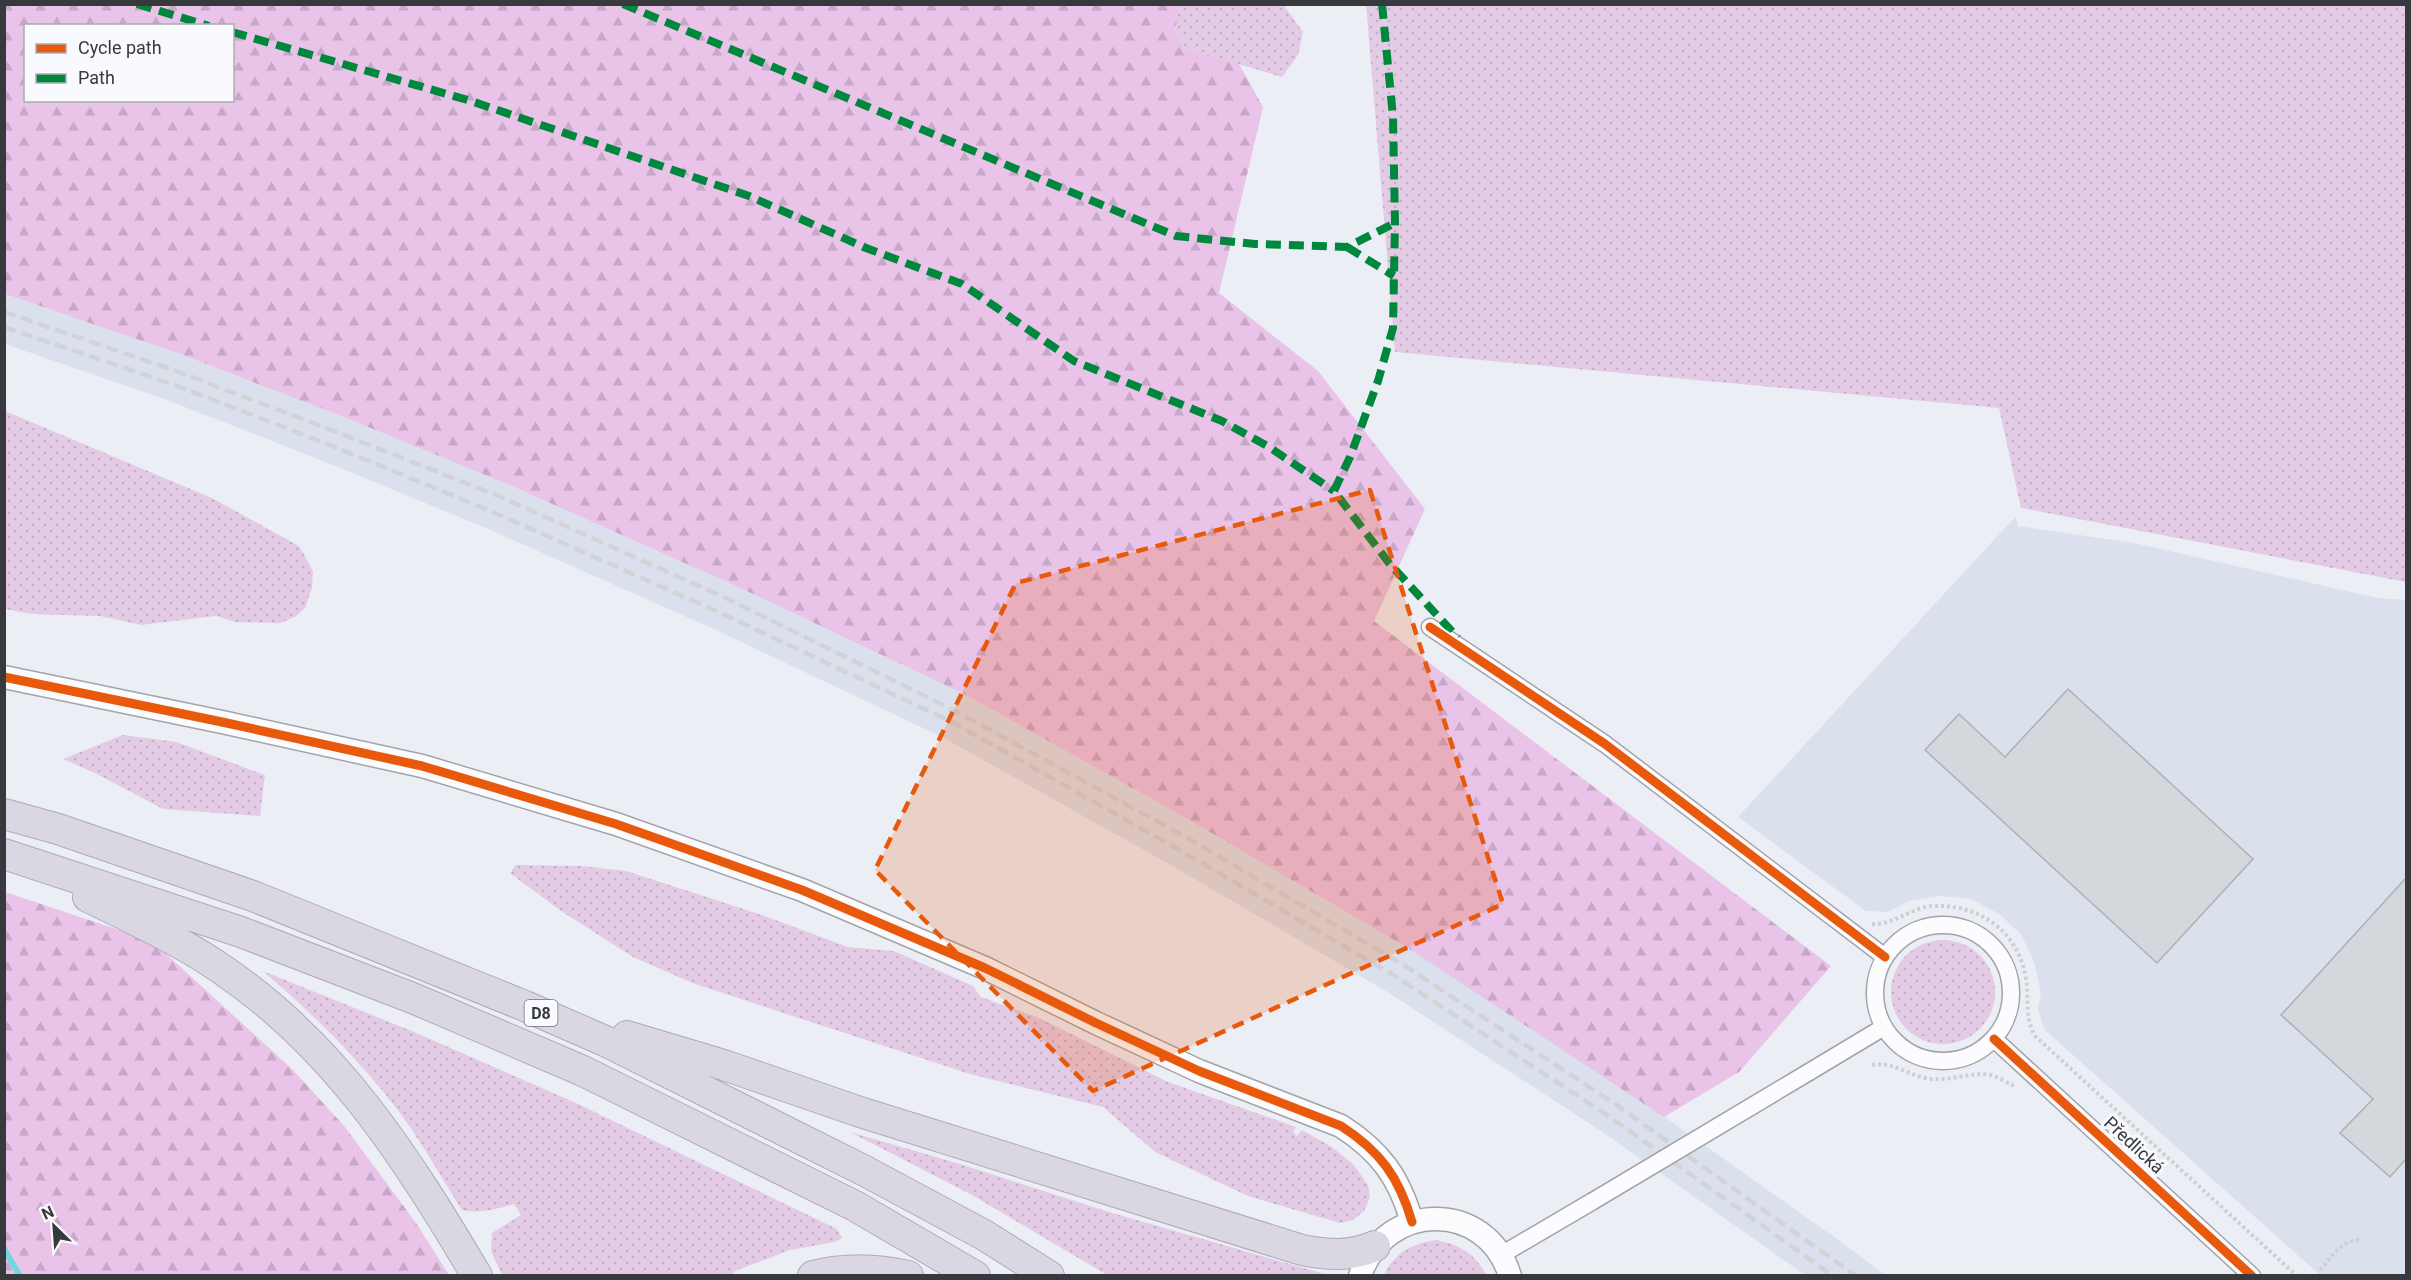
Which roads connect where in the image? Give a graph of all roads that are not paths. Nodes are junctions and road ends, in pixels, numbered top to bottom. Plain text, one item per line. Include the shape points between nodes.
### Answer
1 (1431, 627) dead end
2 (4, 677) edge
3 (4, 814) edge
4 (4, 855) edge
5 (1885, 957) junction
6 (525, 1006) junction
7 (1884, 1028) junction
8 (1994, 1039) junction
9 (1412, 1222) junction
10 (1375, 1246) junction
11 (1506, 1265) edge
12 (477, 1275) edge
13 (813, 1275) edge
14 (908, 1275) edge
15 (975, 1275) edge
16 (1049, 1275) edge
17 (1360, 1275) edge
18 (2252, 1275) edge

1 - 5 street via 1605,744
2 - 9 street via 422,766 615,824 802,890 984,968 1199,1071 1341,1126 1365,1143 1391,1170
3 - 6 highway, D8 via 253,896
4 - 12 highway via 179,942 221,968 308,1038 378,1121
4 - 15 highway, D8 via 241,932 415,999 583,1071 855,1206
5 - 7 street via 1875,992
5 - 8 street via 1906,936 1920,929 1950,925 1978,934 2000,955 2011,983 2008,1012
6 - 10 highway via 724,1065 860,1112 1302,1250 1343,1255
6 - 16 highway, D8 via 605,1041 865,1171
7 - 8 street via 1903,1048 1929,1060 1958,1060
7 - 11 street, bridge via 1593,1201
8 - 18 street, Předlická
9 - 10 street
9 - 11 street via 1446,1219 1462,1223 1484,1236
10 - 17 street
13 - 14 highway via 857,1270

